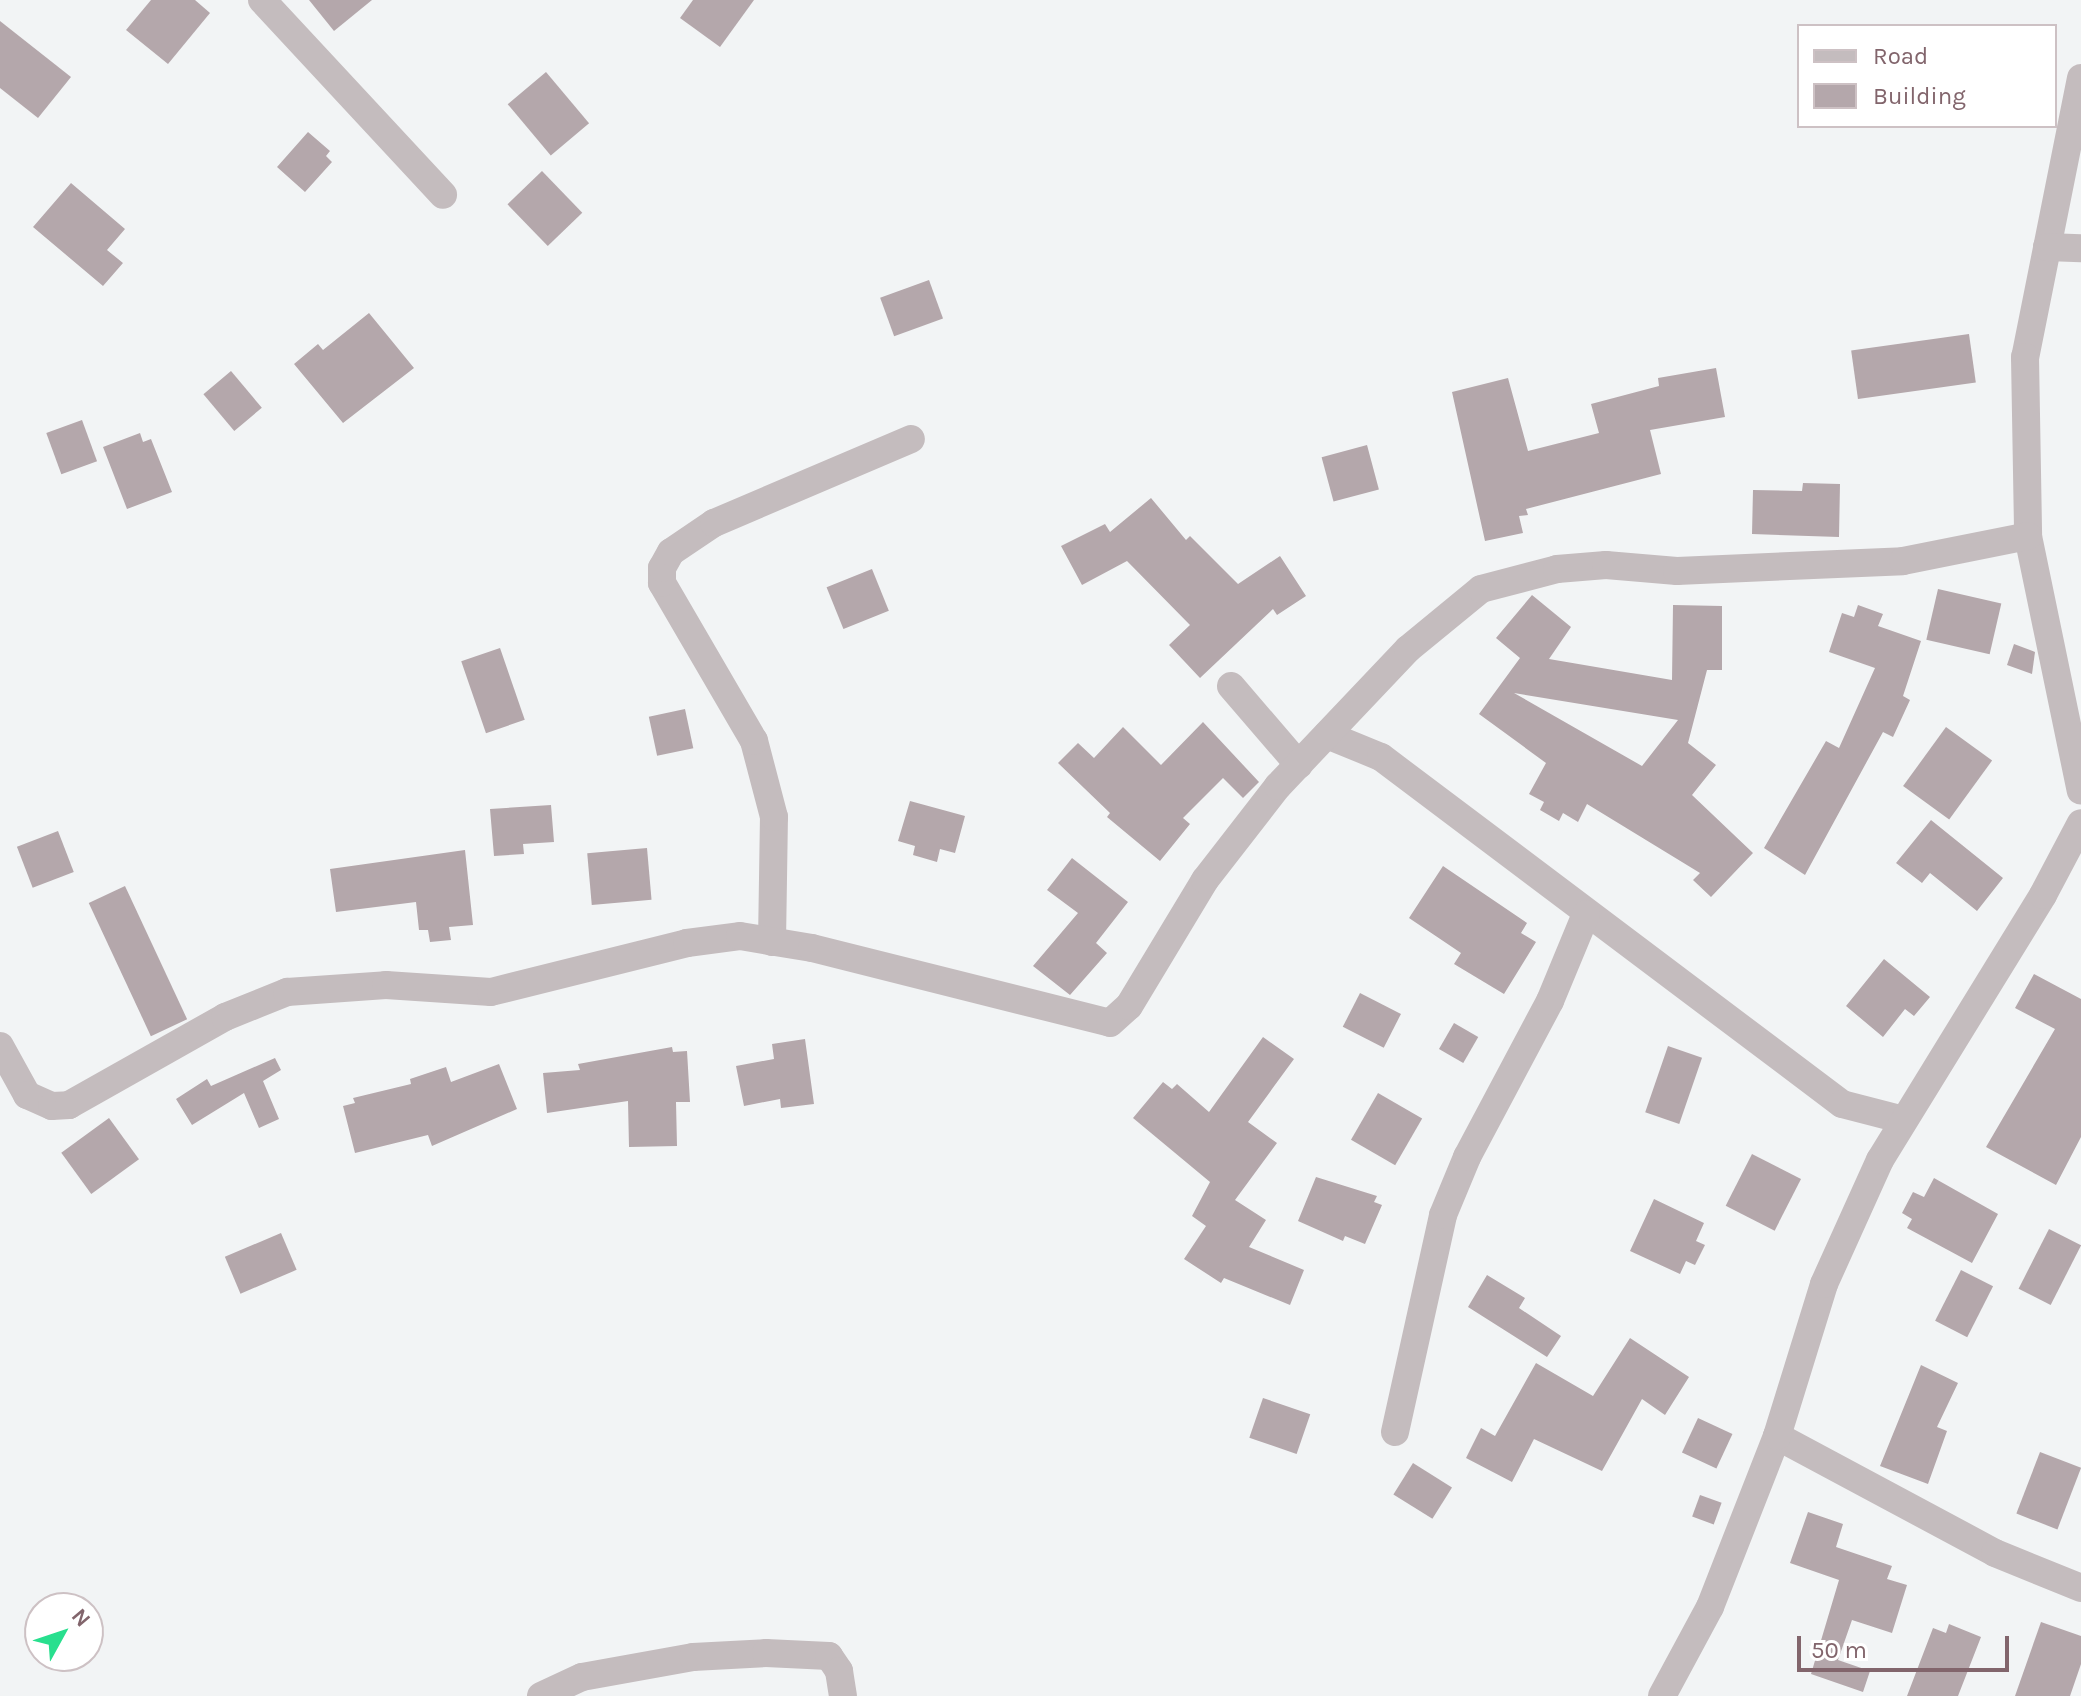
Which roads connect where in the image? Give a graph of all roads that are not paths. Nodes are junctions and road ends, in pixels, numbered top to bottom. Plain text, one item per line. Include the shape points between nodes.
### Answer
1 (262, 0) edge
2 (2081, 78) edge
3 (443, 195) dead end
4 (2047, 247) junction
5 (2081, 248) edge
6 (911, 439) dead end
7 (2028, 536) junction
8 (1231, 686) dead end
9 (1327, 735) junction
10 (1299, 765) junction
11 (2081, 791) edge
12 (2081, 823) edge
13 (1586, 914) junction
14 (772, 942) junction
15 (0, 1046) edge
16 (1900, 1119) junction
17 (1395, 1432) dead end
18 (1777, 1436) junction
19 (2081, 1588) edge
20 (541, 1696) edge
21 (843, 1696) edge
22 (1662, 1696) edge

1 - 3 street
2 - 4 street
4 - 5 street
4 - 7 street via 2025,357
6 - 14 street via 714,523 671,552 662,568 662,583 754,741 774,817
7 - 9 street via 1903,561 1677,571 1606,565 1557,569 1481,589 1408,649
7 - 11 street
8 - 10 street
9 - 10 street
9 - 13 street via 1381,757
10 - 14 street via 1205,880 1129,1006 1110,1023
12 - 16 street via 2043,895
13 - 16 street via 1842,1104
13 - 17 street via 1550,1001 1467,1157 1443,1215
14 - 15 street via 740,936 687,943 491,992 386,985 287,992 225,1017 69,1105 52,1106 27,1095
16 - 18 street via 1824,1284
18 - 19 street via 1995,1553
18 - 22 street via 1710,1607
20 - 21 street via 582,1677 693,1657 766,1653 829,1656 839,1671

